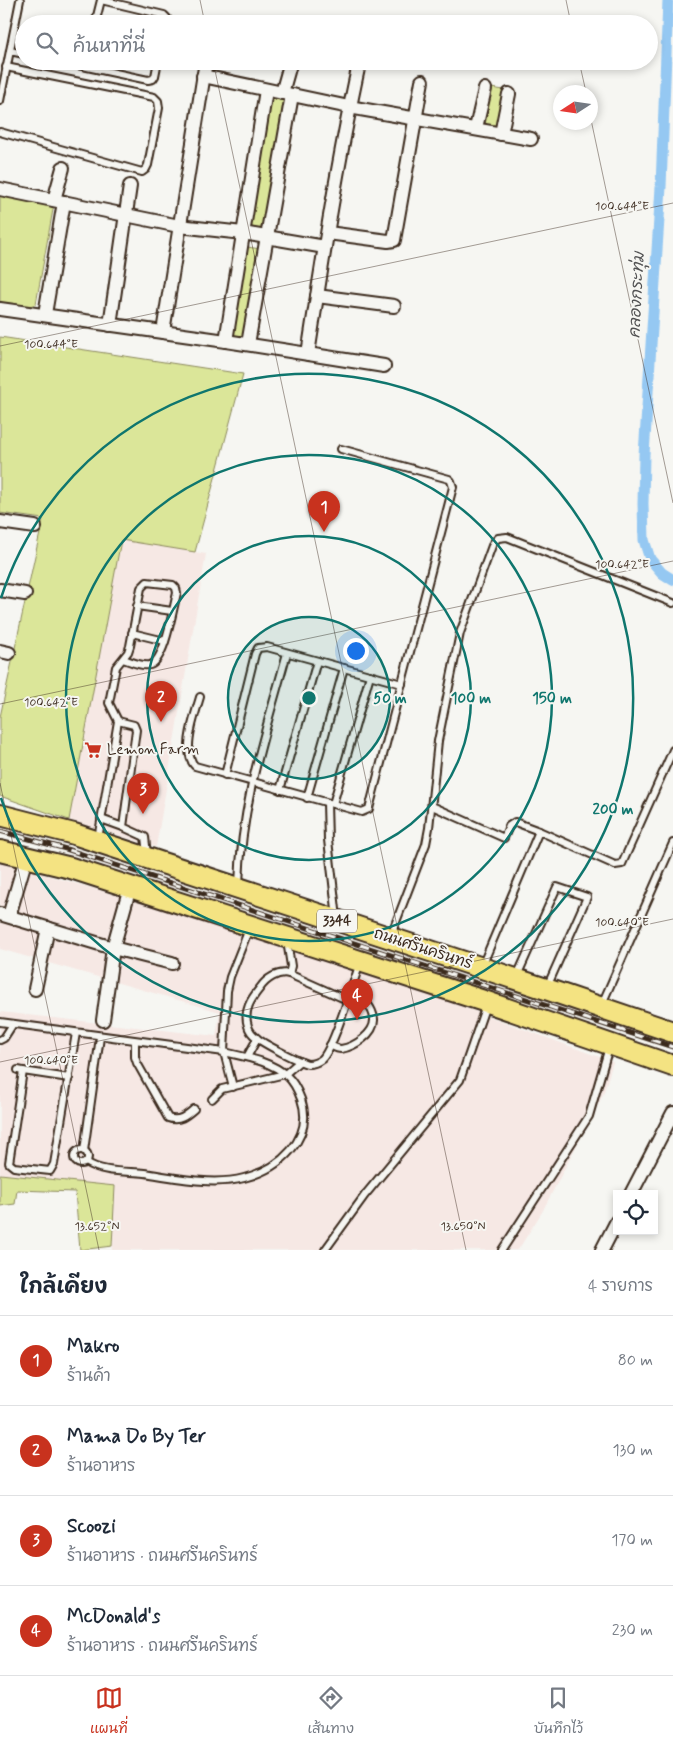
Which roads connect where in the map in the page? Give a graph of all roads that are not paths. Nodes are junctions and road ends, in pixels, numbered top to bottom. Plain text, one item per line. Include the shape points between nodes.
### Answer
1 (20, 0) edge
2 (101, 0) edge
3 (17, 15) edge
4 (97, 15) edge
5 (164, 15) edge
6 (15, 26) edge
7 (10, 51) junction
8 (15, 52) edge
9 (6, 67) junction
10 (15, 69) edge
11 (21, 70) edge
12 (109, 70) edge
13 (156, 70) edge
14 (204, 70) edge
15 (290, 70) edge
16 (357, 70) edge
17 (203, 76) junction
18 (422, 81) dead end
19 (485, 89) dead end
20 (266, 90) junction
21 (287, 94) junction
22 (509, 94) dead end
23 (0, 101) edge
24 (349, 107) junction
25 (416, 118) junction
26 (476, 128) junction
27 (0, 132) edge
28 (501, 134) junction
29 (530, 139) dead end
30 (63, 168) dead end
31 (130, 186) dead end
32 (0, 189) edge
33 (59, 201) junction
34 (126, 215) junction
35 (179, 226) junction
36 (243, 233) junction
37 (328, 233) junction
38 (267, 237) junction
39 (325, 247) junction
40 (317, 296) junction
41 (394, 306) dead end
42 (0, 309) edge
43 (45, 314) junction
44 (110, 325) junction
45 (163, 332) junction
46 (226, 341) junction
47 (248, 344) junction
48 (308, 354) junction
49 (384, 366) dead end
50 (341, 449) dead end
51 (0, 522) edge
52 (35, 527) dead end
53 (0, 590) edge
54 (24, 594) dead end
55 (673, 603) edge
56 (137, 606) junction
57 (172, 612) junction
58 (132, 633) junction
59 (165, 641) junction
60 (287, 652) junction
61 (123, 659) junction
62 (317, 661) junction
63 (344, 668) junction
64 (370, 675) junction
65 (402, 684) junction
66 (200, 697) dead end
67 (118, 721) junction
68 (673, 750) edge
69 (225, 775) junction
70 (251, 783) junction
71 (280, 790) junction
72 (307, 798) junction
73 (330, 804) junction
74 (432, 806) junction
75 (0, 815) edge
76 (101, 819) junction
77 (123, 827) junction
78 (539, 832) junction
79 (97, 842) junction
80 (673, 843) edge
81 (0, 851) edge
82 (26, 858) junction
83 (146, 858) junction
84 (130, 887) junction
85 (238, 888) junction
86 (5, 915) edge
87 (338, 922) junction
88 (250, 926) junction
89 (48, 928) junction
90 (286, 938) junction
91 (390, 938) junction
92 (113, 948) junction
93 (360, 962) junction
94 (172, 963) dead end
95 (481, 968) junction
96 (289, 974) junction
97 (516, 979) junction
98 (351, 988) junction
99 (35, 989) dead end
100 (546, 989) junction
101 (347, 1000) junction
102 (487, 1002) junction
103 (600, 1007) junction
104 (103, 1020) dead end
105 (0, 1022) edge
106 (12, 1024) junction
107 (673, 1032) edge
108 (76, 1033) junction
109 (100, 1036) junction
110 (257, 1039) junction
111 (0, 1040) edge
112 (135, 1041) junction
113 (610, 1044) junction
114 (330, 1045) junction
115 (224, 1052) junction
116 (246, 1057) junction
117 (300, 1061) junction
118 (673, 1066) edge
119 (284, 1074) junction
120 (69, 1078) junction
121 (233, 1087) junction
122 (212, 1099) dead end
123 (194, 1109) dead end
124 (673, 1113) edge
125 (84, 1150) junction
126 (86, 1162) junction
127 (633, 1190) edge
128 (613, 1229) edge
129 (325, 1250) edge
130 (502, 1250) edge
131 (602, 1250) edge

1 - 3 lane
2 - 4 lane
2 - 5 lane
6 - 7 lane
7 - 8 lane
7 - 9 lane
9 - 10 lane
9 - 23 lane
11 - 27 lane via 154,97 159,108 148,165 142,172
12 - 13 lane via 148,80 154,78
14 - 17 street
15 - 21 street
16 - 24 street
17 - 20 street
17 - 35 street
18 - 25 street
19 - 26 street
20 - 21 street
20 - 36 street
21 - 24 street
21 - 38 street
22 - 28 street
24 - 25 street
24 - 37 street
25 - 26 street
25 - 37 street via 394,240
26 - 28 street
28 - 29 street
30 - 33 street
31 - 34 street
32 - 33 street
33 - 34 street
33 - 43 street
34 - 35 street
34 - 44 street
35 - 36 street
35 - 45 street
36 - 38 street
36 - 46 street
37 - 39 street
38 - 39 street
38 - 47 street
39 - 40 street
40 - 41 street
40 - 48 street
42 - 43 street
43 - 44 street
44 - 45 street
45 - 46 street
46 - 47 street
47 - 48 street
48 - 49 street
50 - 65 lane via 449,480 452,484
51 - 52 street
53 - 54 street
55 - 74 lane via 507,537 496,540 460,634 438,741
56 - 57 lane
56 - 57 lane via 141,588 147,582 172,585 177,593
56 - 58 lane
57 - 59 lane
58 - 59 lane
58 - 61 lane
59 - 61 lane via 157,660 151,665
60 - 62 lane
60 - 69 lane via 263,646 256,650
60 - 70 lane
61 - 67 lane via 116,667 109,703
62 - 63 lane
62 - 71 lane
63 - 64 lane
63 - 72 lane
64 - 65 lane
64 - 73 lane
65 - 73 lane via 369,809 362,812
66 - 69 lane via 189,741 190,759 196,767
67 - 76 lane
67 - 77 lane via 134,725 136,730
68 - 78 lane via 622,864 615,865
69 - 70 lane
70 - 71 lane
70 - 85 lane via 241,843
71 - 72 lane
72 - 73 lane
73 - 87 lane via 328,840
74 - 78 lane via 504,838 509,826 515,822
74 - 91 lane via 426,844
75 - 79 main road, ถนนศรีนครินทร์ / 3344
76 - 77 lane
76 - 79 lane
77 - 83 lane via 145,837
78 - 95 lane
79 - 83 main road, ถนนศรีนครินทร์ / 3344
80 - 103 lane
81 - 82 main road, ถนนศรีนครินทร์ / 3344
82 - 84 main road, ถนนศรีนครินทร์ / 3344
82 - 86 street
83 - 85 main road, ถนนศรีนครินทร์ / 3344
84 - 88 main road, ถนนศรีนครินทร์ / 3344
84 - 92 street
85 - 87 main road, ถนนศรีนครินทร์ / 3344
86 - 89 street
87 - 91 main road, ถนนศรีนครินทร์ / 3344
88 - 90 main road, ถนนศรีนครินทร์ / 3344
88 - 115 lane via 227,991
89 - 92 street
89 - 99 street
90 - 93 main road, ถนนศรีนครินทร์ / 3344
90 - 96 lane via 291,966
91 - 95 main road, ถนนศรีนครินทร์ / 3344
92 - 94 street
92 - 104 street
93 - 98 lane
93 - 102 main road, ถนนศรีนครินทร์ / 3344
95 - 97 main road, ถนนศรีนครินทร์ / 3344
96 - 101 lane
96 - 110 lane via 281,973 266,980 249,1003 248,1028
97 - 100 main road, ถนนศรีนครินทร์ / 3344
97 - 100 lane via 557,887 587,897
98 - 101 lane
98 - 114 lane via 372,1012 372,1031 350,1046 340,1049
100 - 103 main road, ถนนศรีนครินทร์ / 3344
101 - 114 lane
102 - 113 main road, ถนนศรีนครินทร์ / 3344
102 - 129 lane via 460,1080 365,1195
103 - 107 main road, ถนนศรีนครินทร์ / 3344
105 - 106 lane
106 - 108 lane
106 - 111 lane
108 - 109 lane
108 - 120 lane
109 - 112 lane
109 - 125 lane
110 - 116 lane
110 - 117 lane
112 - 115 lane
112 - 123 lane via 137,1063 168,1118 177,1120
113 - 118 main road, ถนนศรีนครินทร์ / 3344
113 - 130 lane via 588,1116
114 - 117 lane via 318,1062
115 - 116 lane
115 - 121 lane
116 - 119 lane
117 - 119 lane
119 - 121 lane
119 - 126 lane via 293,1082 301,1099 304,1125 288,1155 267,1169 245,1178 214,1181 98,1168
120 - 120 lane via 53,1168 48,1172 12,1166 8,1160 20,1071
121 - 122 lane via 218,1091
124 - 127 street via 666,1133
125 - 126 lane via 88,1155
125 - 126 lane via 77,1151 74,1159 78,1164
128 - 131 street

